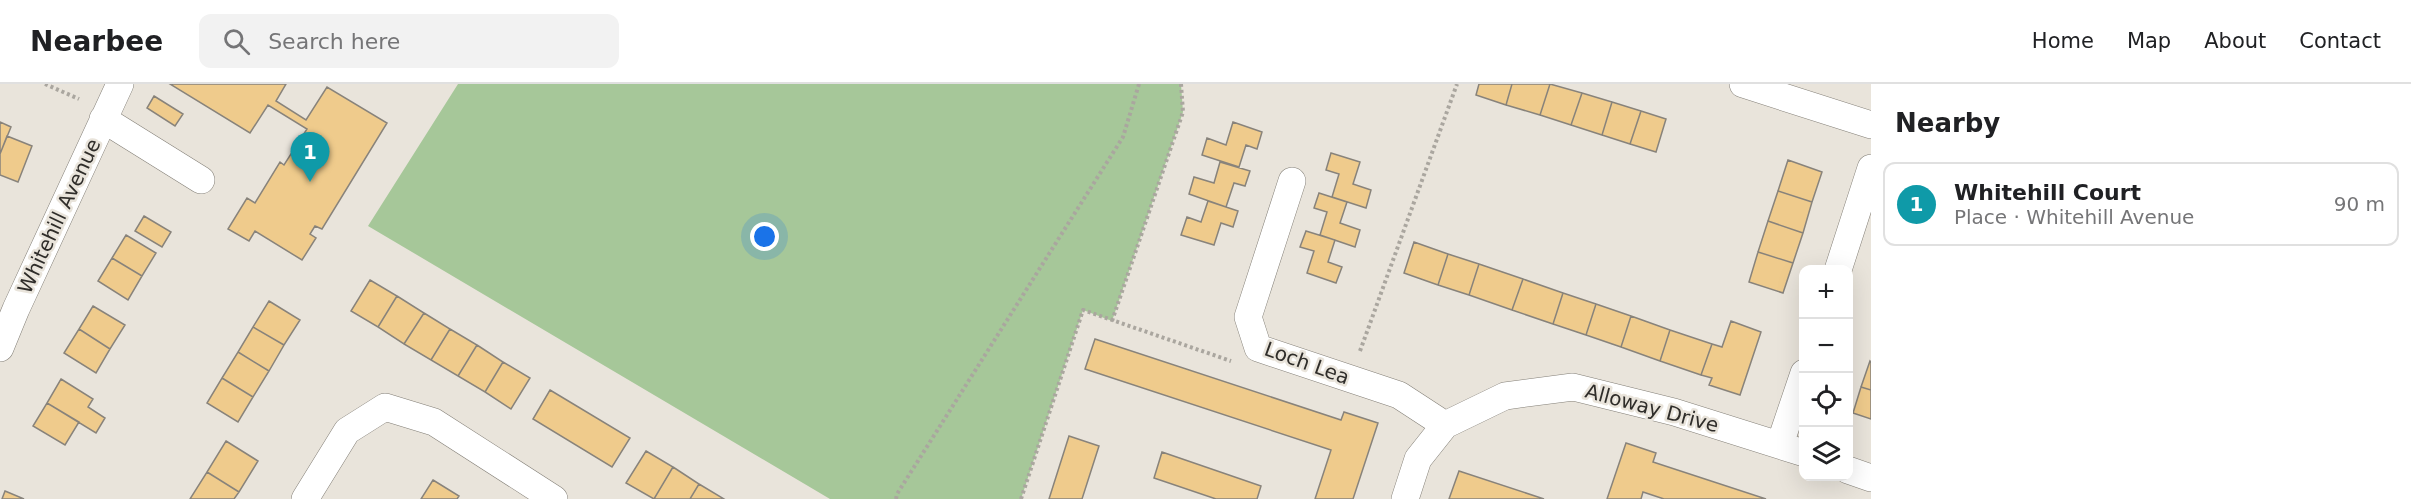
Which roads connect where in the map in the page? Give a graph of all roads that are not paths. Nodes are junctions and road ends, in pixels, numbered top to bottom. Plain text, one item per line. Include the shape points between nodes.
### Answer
1 (120, 84) edge
2 (1743, 84) edge
3 (106, 115) junction
4 (1871, 125) edge
5 (1871, 168) edge
6 (201, 180) dead end
7 (1292, 181) dead end
8 (1840, 265) edge
9 (8, 302) edge
10 (0, 348) edge
11 (1799, 400) edge
12 (1446, 425) junction
13 (1792, 448) edge
14 (1853, 472) edge
15 (1871, 478) edge
16 (305, 499) edge
17 (554, 499) edge
18 (1405, 499) edge

1 - 3 street, Whitehill Avenue
2 - 4 street
3 - 6 street
3 - 9 street, Whitehill Avenue
5 - 8 street
7 - 12 street, Loch Lea via 1248,317 1258,348 1399,395
9 - 10 street, Whitehill Avenue
11 - 13 street
12 - 13 street, Alloway Drive via 1505,396 1573,387 1674,412
12 - 18 street, Alloway Drive via 1418,459
14 - 15 street
16 - 17 street via 347,431 385,406 434,422

